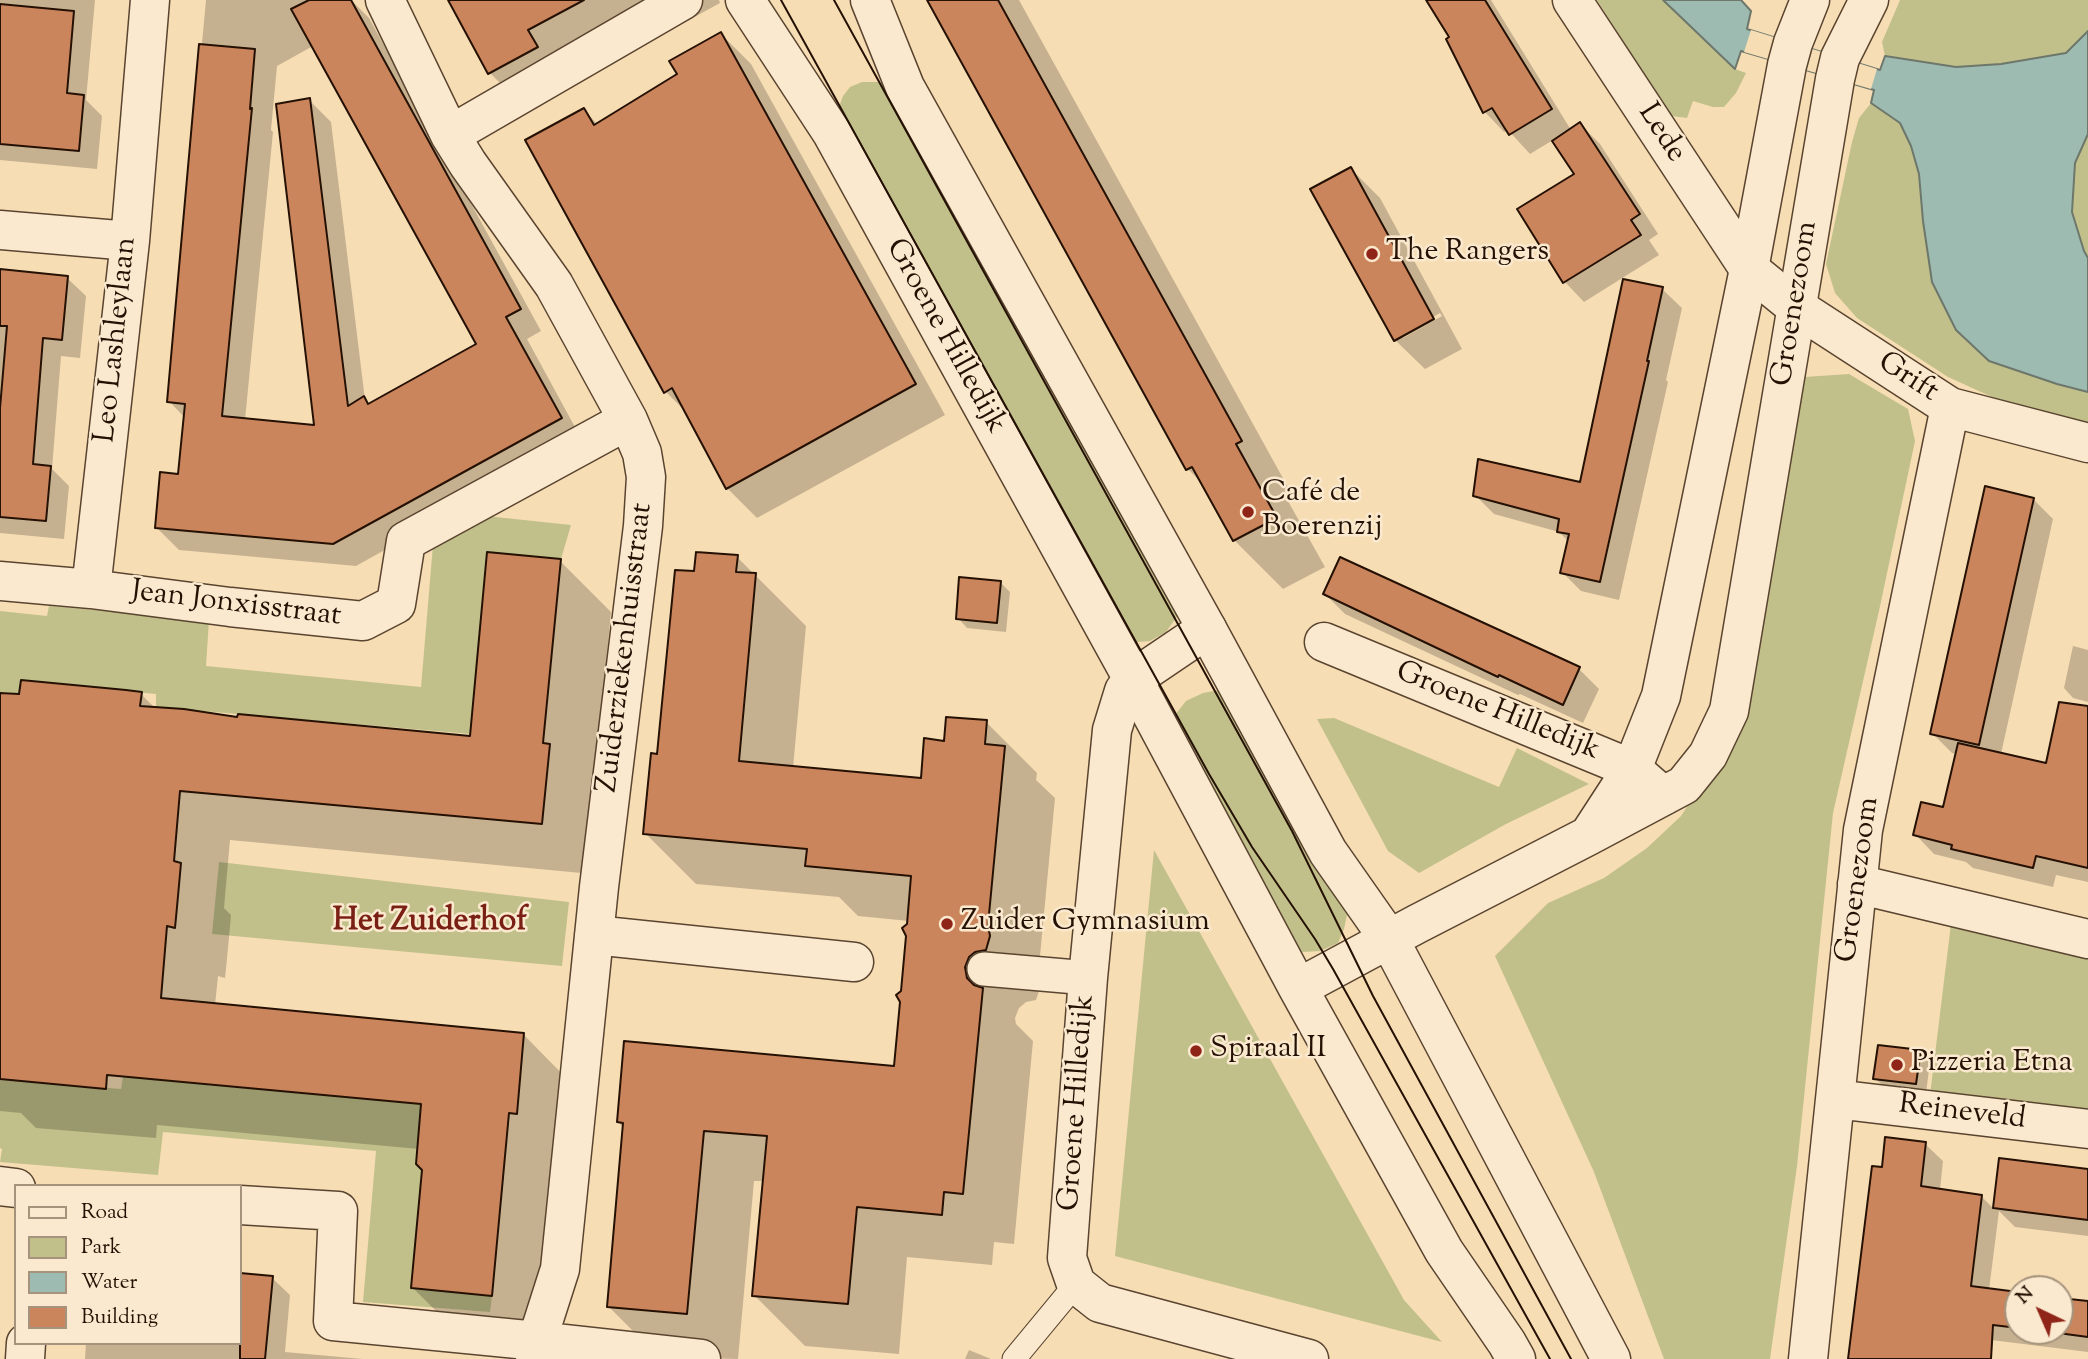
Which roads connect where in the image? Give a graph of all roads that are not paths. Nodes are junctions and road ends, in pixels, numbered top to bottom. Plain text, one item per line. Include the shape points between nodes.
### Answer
1 (150, 0) edge
2 (385, 0) edge
3 (683, 0) edge
4 (745, 0) edge
5 (870, 0) edge
6 (1572, 0) edge
7 (1810, 0) edge
8 (1869, 0) edge
9 (450, 135) junction
10 (0, 230) edge
11 (130, 241) junction
12 (1749, 269) junction
13 (1796, 307) junction
14 (1950, 407) junction
15 (628, 420) junction
16 (2088, 443) edge
17 (0, 581) edge
18 (91, 589) junction
19 (1207, 629) junction
20 (1324, 642) dead end
21 (1133, 679) junction
22 (1632, 769) junction
23 (1663, 796) junction
24 (1588, 836) junction
25 (1857, 884) junction
26 (593, 935) junction
27 (1389, 939) junction
28 (2088, 939) edge
29 (854, 962) dead end
30 (984, 969) dead end
31 (1088, 978) junction
32 (1298, 988) junction
33 (1835, 1099) junction
34 (2088, 1129) edge
35 (242, 1205) edge
36 (1076, 1284) junction
37 (536, 1350) edge
38 (701, 1359) edge
39 (1014, 1359) edge
40 (1309, 1359) edge
41 (1516, 1359) edge
42 (1611, 1359) edge
43 (1808, 1359) edge

1 - 11 street, Leo Lashleylaan
2 - 9 street, Zuiderziekenhuisstraat
3 - 9 street
4 - 21 street, Groene Hilledijk via 831,133
5 - 19 street via 905,87
6 - 12 street, Lede
7 - 12 street, Groenezoom via 1790,54
8 - 13 street, Groenezoom via 1838,69
9 - 15 street, Zuiderziekenhuisstraat via 554,285
10 - 11 street
11 - 18 street, Leo Lashleylaan
12 - 13 street, Grift
12 - 22 street, Groenezoom via 1661,696
13 - 14 street, Grift
13 - 23 street, Groenezoom via 1729,711 1708,755 1684,785
14 - 16 street, Grift
14 - 25 street, Groenezoom via 1863,830
15 - 18 street, Jean Jonxisstraat via 407,541 396,604 363,621
15 - 26 street, Zuiderziekenhuisstraat via 646,477 643,526
17 - 18 street
19 - 21 street
19 - 27 street via 1328,852
20 - 22 street, Groene Hilledijk
21 - 31 street, Groene Hilledijk via 1124,691 1112,730
21 - 32 street, Groene Hilledijk
22 - 23 street, Groene Hilledijk
22 - 24 street, Groenezoom
23 - 24 street, Groenezoom
24 - 27 street, Groenezoom
25 - 28 street
25 - 33 street, Groenezoom
26 - 29 street
26 - 37 street, Zuiderziekenhuisstraat via 560,1269
27 - 32 street, Groenezoom
27 - 42 street
30 - 31 street
31 - 36 street, Groene Hilledijk via 1067,1258
32 - 41 street, Groene Hilledijk via 1444,1251
33 - 34 street, Reineveld
33 - 43 street, Groenezoom
35 - 37 street via 338,1211 333,1321
36 - 39 lane
36 - 40 street via 1100,1303
37 - 38 street

